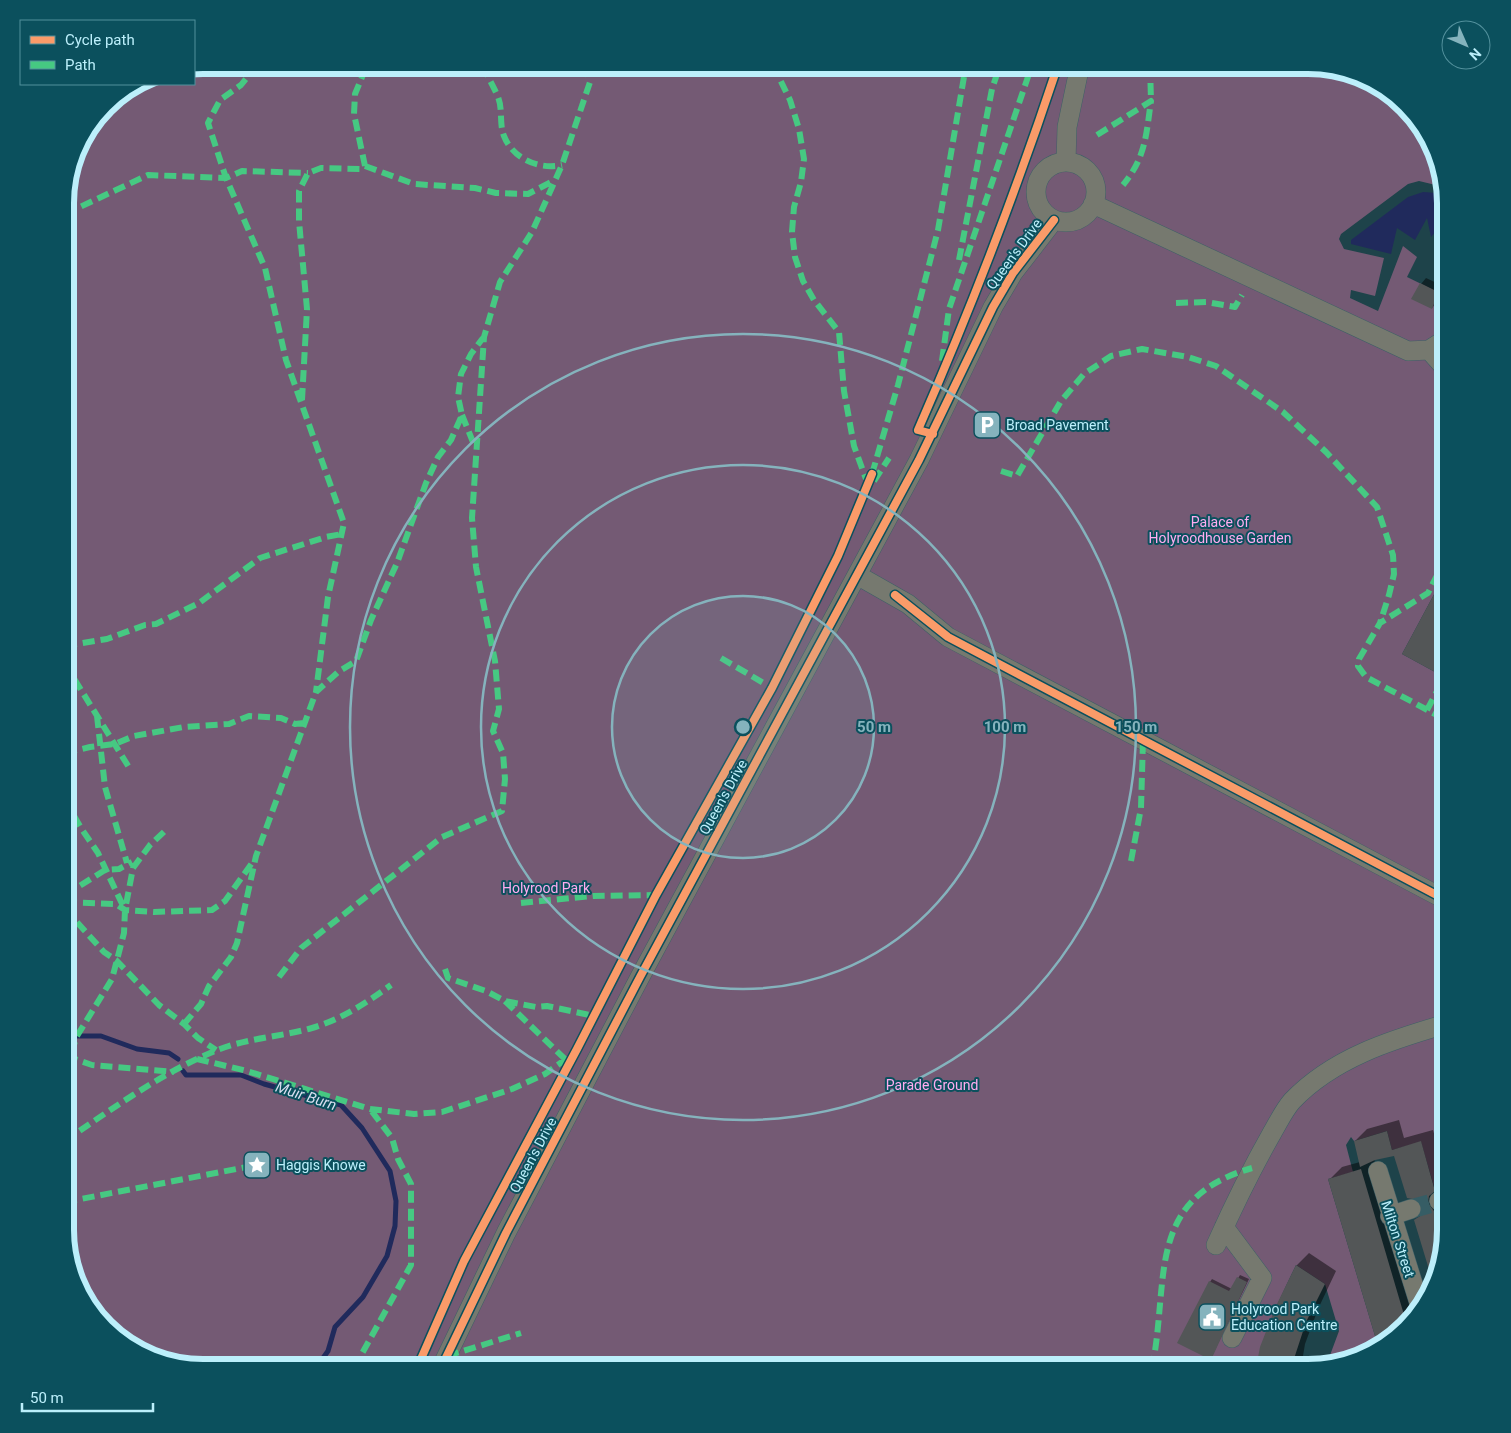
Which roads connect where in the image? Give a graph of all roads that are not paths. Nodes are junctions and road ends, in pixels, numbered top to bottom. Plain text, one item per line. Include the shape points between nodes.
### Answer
1 (1078, 74) edge
2 (1066, 162) junction
3 (1093, 204) junction
4 (1054, 220) junction
5 (1437, 345) edge
6 (1429, 350) junction
7 (1437, 359) edge
8 (857, 575) junction
9 (1437, 895) edge
10 (1437, 1027) edge
11 (1378, 1171) dead end
12 (1411, 1209) tunnel mouth
13 (1390, 1216) junction
14 (1224, 1227) junction
15 (1216, 1245) dead end
16 (1418, 1299) edge
17 (1232, 1338) dead end
18 (446, 1359) edge

1 - 2 street via 1067,127
2 - 3 street via 1078,165 1091,176 1095,187
2 - 4 street via 1045,170 1036,186 1040,208
3 - 4 street via 1077,220
3 - 6 street via 1408,351
4 - 8 street, Queen's Drive via 1002,290 933,434
5 - 6 street
6 - 7 street
8 - 9 street via 908,604 948,637
8 - 18 street, Queen's Drive via 635,986 506,1233
10 - 14 street via 1357,1055 1319,1078 1291,1102 1252,1168
11 - 13 street, Milton Street
12 - 13 street
13 - 16 street, Milton Street
14 - 15 street
14 - 17 street via 1262,1278

